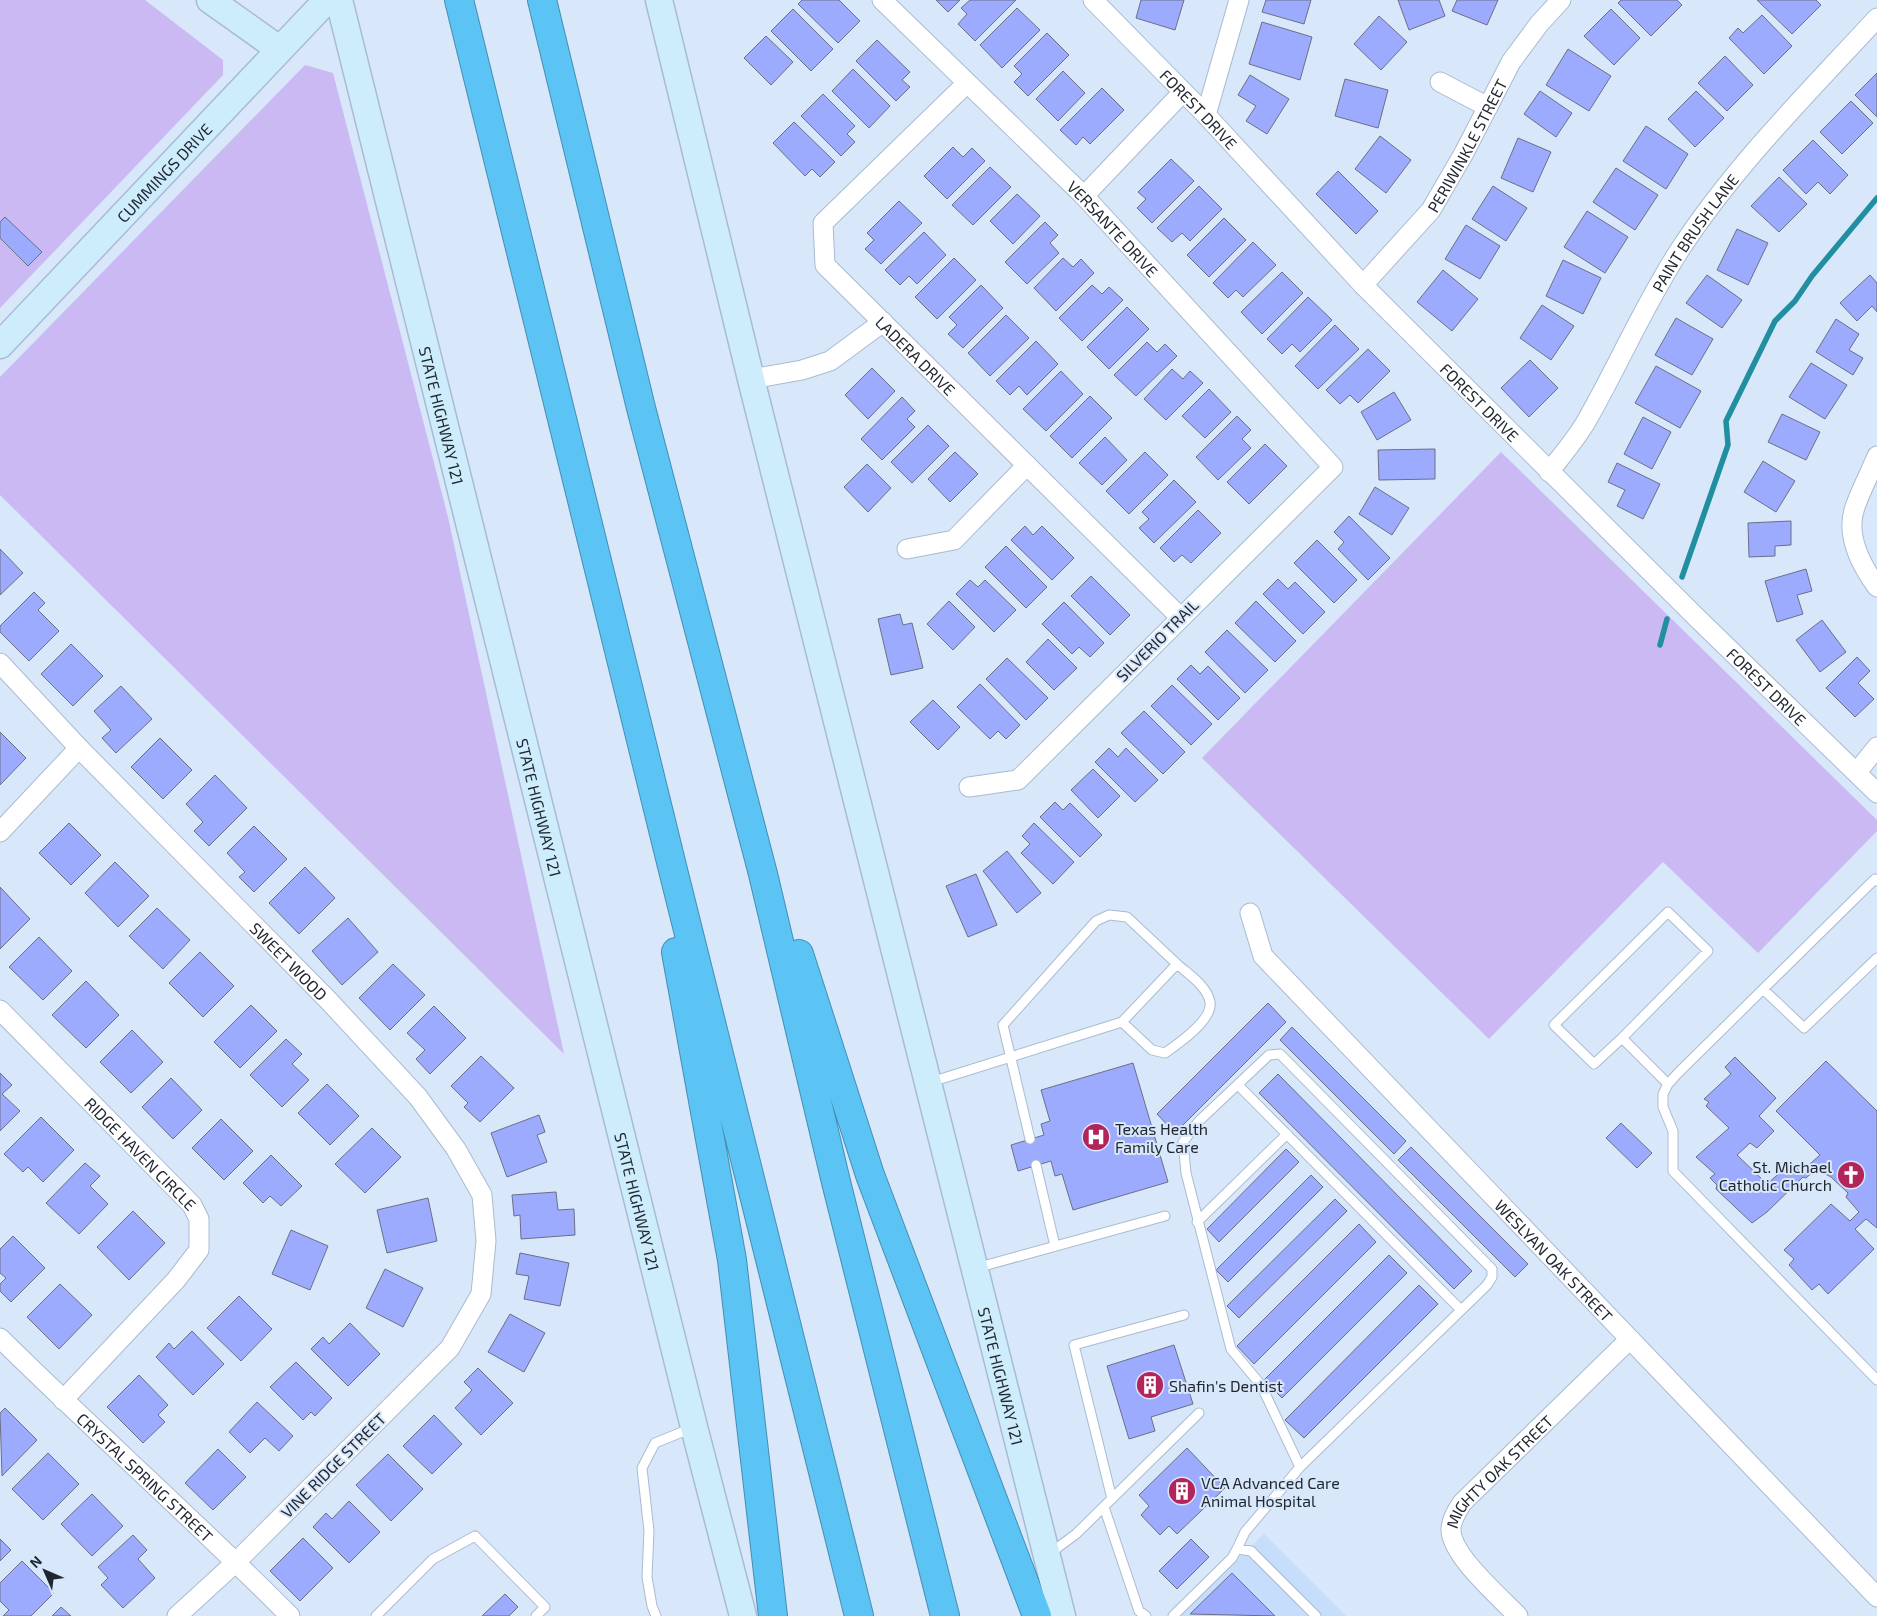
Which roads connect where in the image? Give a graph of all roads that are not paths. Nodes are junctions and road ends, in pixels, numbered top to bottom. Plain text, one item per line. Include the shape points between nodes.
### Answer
1 (210, 0) edge
2 (327, 0) edge
3 (339, 0) edge
4 (459, 0) edge
5 (542, 0) edge
6 (659, 0) edge
7 (882, 0) edge
8 (1092, 0) edge
9 (1239, 0) edge
10 (1561, 0) edge
11 (1877, 18) edge
12 (279, 49) junction
13 (1440, 82) dead end
14 (967, 83) junction
15 (1184, 92) junction
16 (1488, 107) junction
17 (1206, 116) junction
18 (1084, 196) junction
19 (1364, 285) junction
20 (882, 322) junction
21 (0, 345) edge
22 (751, 380) junction
23 (1877, 456) edge
24 (1028, 465) junction
25 (1333, 467) joint
26 (1549, 472) junction
27 (907, 549) dead end
28 (1877, 587) edge
29 (1180, 616) junction
30 (0, 663) edge
31 (1877, 747) edge
32 (79, 748) junction
33 (1856, 772) junction
34 (969, 787) dead end
35 (1877, 793) edge
36 (0, 832) edge
37 (672, 866) junction
38 (763, 874) junction
39 (1877, 881) edge
40 (1250, 913) dead end
41 (1877, 958) edge
42 (1177, 964) junction
43 (1763, 989) junction
44 (0, 1010) edge
45 (1122, 1022) junction
46 (1622, 1038) junction
47 (1010, 1057) junction
48 (929, 1083) junction
49 (1668, 1084) junction
50 (1238, 1085) junction
51 (1287, 1134) junction
52 (1030, 1139) dead end
53 (1036, 1165) dead end
54 (1165, 1216) dead end
55 (1197, 1222) junction
56 (1055, 1246) junction
57 (975, 1268) junction
58 (476, 1303) joint
59 (1461, 1310) junction
60 (1184, 1315) dead end
61 (0, 1338) edge
62 (1630, 1340) junction
63 (1877, 1380) edge
64 (63, 1400) junction
65 (1200, 1413) dead end
66 (694, 1427) junction
67 (1300, 1467) junction
68 (1112, 1499) junction
69 (1104, 1507) junction
70 (1237, 1549) junction
71 (1047, 1556) junction
72 (236, 1562) junction
73 (1877, 1597) edge
74 (177, 1616) edge
75 (290, 1616) edge
76 (376, 1616) edge
77 (536, 1616) edge
78 (656, 1616) edge
79 (744, 1616) edge
80 (773, 1616) edge
81 (859, 1616) edge
82 (945, 1616) edge
83 (1038, 1616) edge
84 (1062, 1616) edge
85 (1146, 1616) edge
86 (1173, 1616) edge
87 (1316, 1616) edge
88 (1518, 1616) edge

1 - 12 main road
2 - 12 main road, CUMMINGS DRIVE
3 - 66 main road, STATE HIGHWAY 121
4 - 37 highway
5 - 38 highway via 641,408
6 - 22 main road, STATE HIGHWAY 121
7 - 14 street, VERSANTE DRIVE
8 - 15 street, FOREST DRIVE
9 - 17 street
10 - 16 street, PERIWINKLE STREET via 1511,62
11 - 26 street, PAINT BRUSH LANE via 1772,129 1719,196 1680,251 1642,315 1586,422
12 - 21 main road, CUMMINGS DRIVE
13 - 16 street
14 - 18 street, VERSANTE DRIVE
14 - 20 street, LADERA DRIVE via 823,223 826,266
15 - 17 street, FOREST DRIVE
15 - 18 street
16 - 19 street, PERIWINKLE STREET via 1431,210
17 - 19 street, FOREST DRIVE
18 - 25 street, VERSANTE DRIVE
19 - 26 street, FOREST DRIVE
20 - 22 street via 830,360 802,370
20 - 24 street, LADERA DRIVE
22 - 48 main road, STATE HIGHWAY 121
23 - 28 street via 1854,509 1853,537 1862,566
24 - 27 street via 954,540
24 - 29 street, LADERA DRIVE
25 - 29 street, SILVERIO TRAIL
26 - 33 street, FOREST DRIVE
29 - 34 street, SILVERIO TRAIL via 1018,780
30 - 32 street, SWEET WOOD
31 - 33 street
32 - 36 street
32 - 58 street, SWEET WOOD via 328,1000 418,1097 456,1148 482,1195 486,1241 481,1294
33 - 35 street, FOREST DRIVE
37 - 80 highway via 673,939 732,1260
37 - 81 highway
38 - 82 highway
38 - 83 highway via 794,940 870,1175
39 - 43 lane via 1875,879
40 - 62 street, WESLYAN OAK STREET via 1263,956
41 - 43 lane via 1804,1028
42 - 45 lane
42 - 45 lane via 1200,985 1210,1001 1209,1013 1183,1041 1165,1053 1152,1050
42 - 47 lane via 1127,916 1108,915 1096,921 1003,1025
43 - 49 lane
44 - 64 street, RIDGE HAVEN CIRCLE via 192,1205 199,1219 199,1250 176,1280
45 - 47 lane
46 - 46 lane via 1594,1064 1554,1025 1668,912 1708,951
46 - 49 lane
47 - 48 lane
47 - 52 lane
48 - 57 main road, STATE HIGHWAY 121
49 - 63 lane via 1663,1094 1663,1107 1673,1131 1673,1171
50 - 51 lane
50 - 55 lane via 1199,1120 1183,1142
50 - 59 lane via 1269,1055 1280,1054 1492,1269 1492,1277
51 - 55 lane
51 - 59 lane
53 - 56 lane
54 - 56 lane
55 - 67 lane via 1231,1349 1260,1385
56 - 57 lane
57 - 71 main road, STATE HIGHWAY 121
58 - 72 street, VINE RIDGE STREET via 450,1348
59 - 67 lane
60 - 68 lane via 1074,1345
61 - 64 street, CRYSTAL SPRING STREET
62 - 73 street, WESLYAN OAK STREET
62 - 88 street, MIGHTY OAK STREET via 1462,1503 1454,1517 1450,1530 1464,1559
64 - 72 street, CRYSTAL SPRING STREET
65 - 68 lane
66 - 78 lane via 656,1443 642,1468 649,1531 647,1577
66 - 79 main road, STATE HIGHWAY 121
67 - 70 lane via 1245,1532
68 - 69 lane
69 - 71 lane
69 - 85 lane via 1139,1610
70 - 86 lane via 1232,1558
70 - 87 lane via 1251,1551
71 - 84 main road, STATE HIGHWAY 121
72 - 74 street, VINE RIDGE STREET
72 - 75 street, CRYSTAL SPRING STREET
76 - 77 lane via 433,1559 475,1536 545,1607

